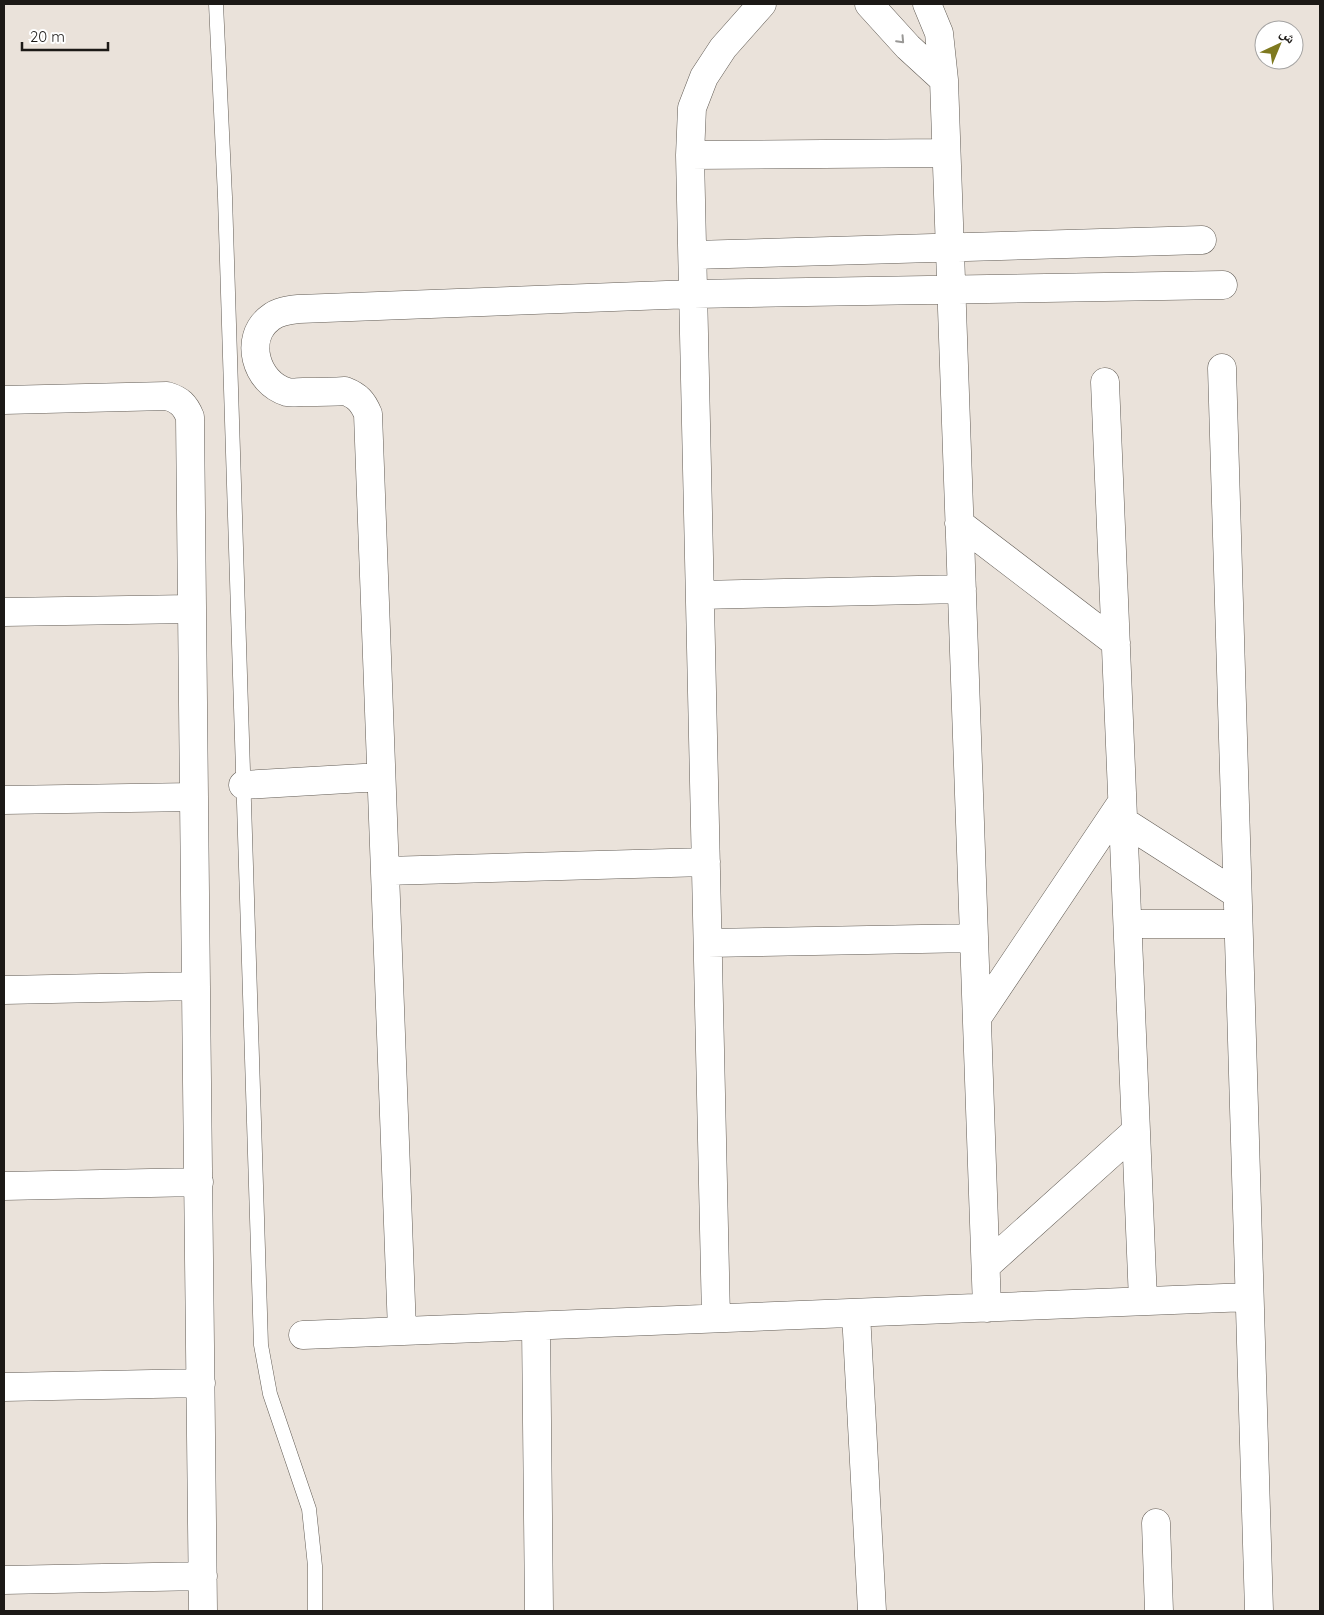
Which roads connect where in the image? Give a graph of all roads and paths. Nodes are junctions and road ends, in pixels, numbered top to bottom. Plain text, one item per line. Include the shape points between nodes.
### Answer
1 (216, 4) edge
2 (762, 4) edge
3 (869, 4) edge
4 (928, 4) edge
5 (944, 80) junction
6 (946, 153) junction
7 (690, 155) junction
8 (1202, 240) dead end
9 (950, 248) junction
10 (693, 255) junction
11 (1222, 285) dead end
12 (951, 289) junction
13 (694, 294) junction
14 (1222, 368) dead end
15 (1105, 382) dead end
16 (4, 400) edge
17 (960, 523) junction
18 (962, 589) junction
19 (700, 595) junction
20 (190, 609) junction
21 (4, 612) edge
22 (1116, 643) junction
23 (381, 777) junction
24 (243, 785) junction
25 (193, 797) junction
26 (4, 800) edge
27 (1123, 811) junction
28 (706, 862) junction
29 (385, 871) junction
30 (1237, 894) junction
31 (1128, 924) junction
32 (1238, 924) junction
33 (974, 938) junction
34 (708, 943) junction
35 (196, 986) junction
36 (4, 990) edge
37 (977, 1018) junction
38 (1136, 1130) junction
39 (199, 1182) junction
40 (4, 1186) edge
41 (986, 1266) junction
42 (1250, 1297) junction
43 (1143, 1301) junction
44 (988, 1308) junction
45 (856, 1313) junction
46 (716, 1318) junction
47 (536, 1326) junction
48 (402, 1331) junction
49 (303, 1334) dead end
50 (201, 1383) junction
51 (4, 1388) edge
52 (1156, 1524) dead end
53 (203, 1576) junction
54 (4, 1580) edge
55 (203, 1611) edge
56 (315, 1611) edge
57 (539, 1611) edge
58 (872, 1611) edge
59 (1159, 1611) edge
60 (1258, 1611) edge

1 - 24 lane
2 - 7 street via 723,48 704,77 692,108
3 -> 5 street
4 - 5 street via 939,33
5 - 6 street
6 - 7 street
6 - 9 street
7 - 10 street
8 - 9 street
9 - 10 street
9 - 12 street
10 - 13 street
11 - 12 street
12 - 13 street
12 - 17 street
13 - 19 street
13 - 23 street via 299,309 269,318 259,331 255,350 259,370 269,382 288,392 354,394 368,414
14 - 30 street
15 - 22 street
16 - 20 street via 167,396 185,406 190,417
17 - 18 street
17 - 22 street
18 - 19 street
18 - 33 street
19 - 28 street
20 - 21 street
20 - 25 street
22 - 27 street
23 - 24 street
23 - 29 street
24 - 56 lane via 261,1345 270,1394 309,1509 315,1566
25 - 26 street
25 - 35 street
27 - 30 street
27 - 31 street
27 - 37 street
28 - 29 street
28 - 34 street
29 - 48 street
30 - 32 street
31 - 32 street
31 - 38 street
32 - 42 street
33 - 34 street
33 - 37 street
34 - 46 street
35 - 36 street
35 - 39 street
37 - 41 street
38 - 41 street
38 - 43 street
39 - 40 street
39 - 50 street
41 - 44 street
42 - 43 street
42 - 60 street
43 - 44 street
44 - 45 street
45 - 46 street
45 - 58 street
46 - 47 street
47 - 48 street
47 - 57 street
48 - 49 street
50 - 51 street
50 - 53 street
52 - 59 street
53 - 54 street
53 - 55 street

